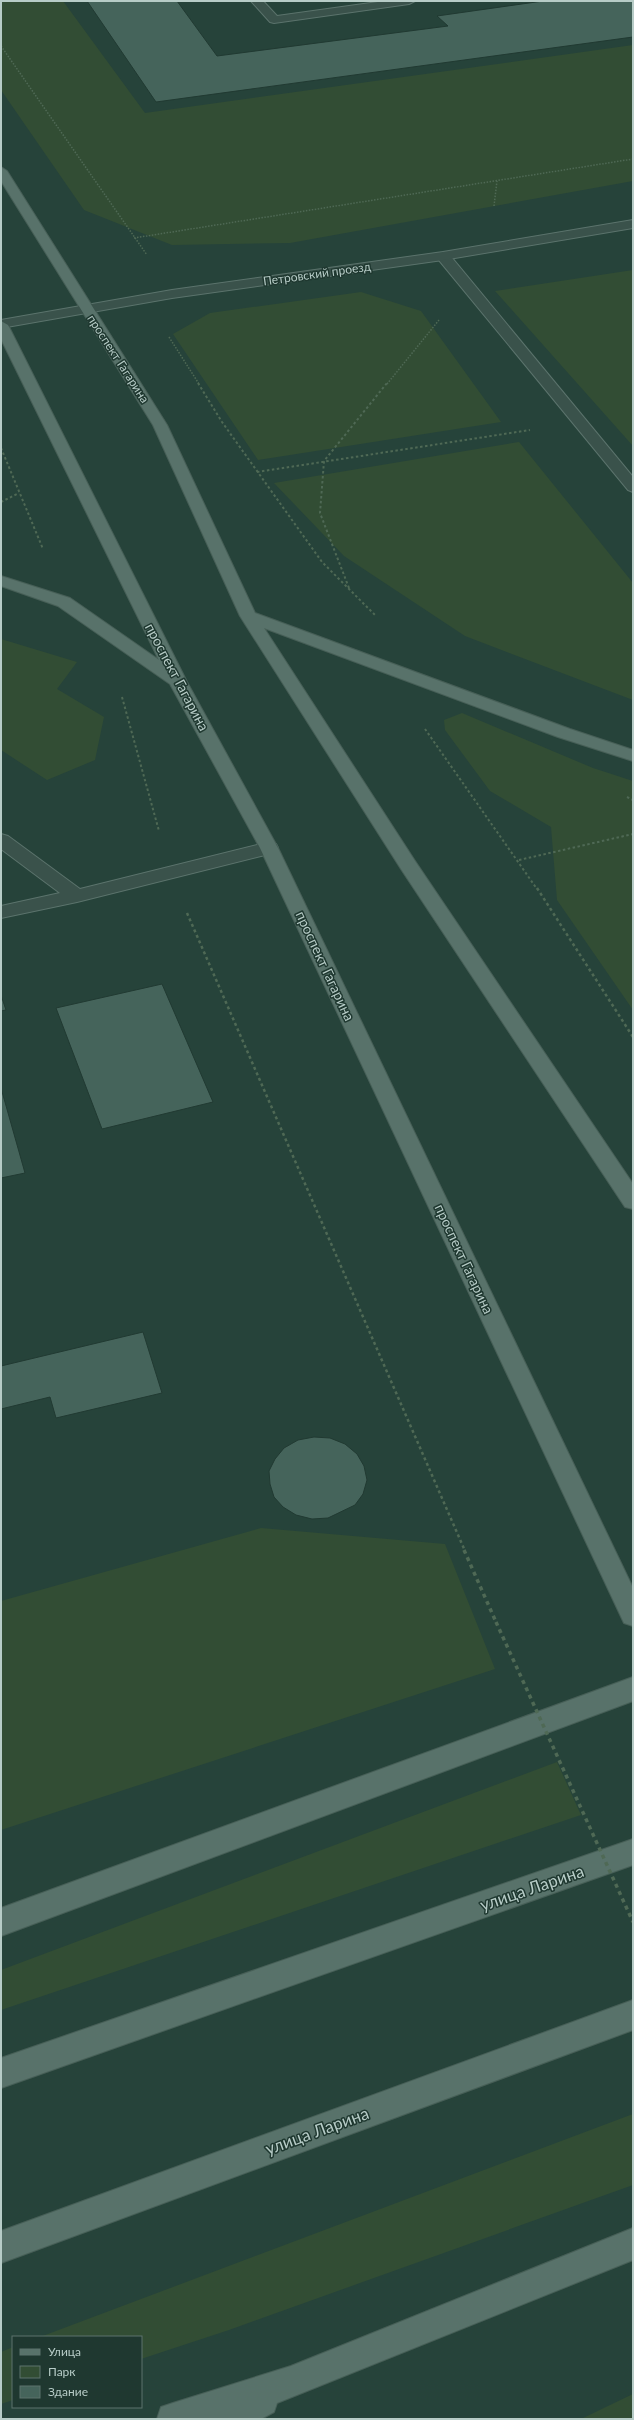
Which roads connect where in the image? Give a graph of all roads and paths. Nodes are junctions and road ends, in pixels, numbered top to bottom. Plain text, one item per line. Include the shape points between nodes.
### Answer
1 (257, 1) edge
2 (409, 1) edge
3 (1, 46) edge
4 (633, 159) edge
5 (1, 171) edge
6 (633, 224) edge
7 (134, 238) junction
8 (443, 256) junction
9 (467, 286) junction
10 (172, 294) junction
11 (86, 309) junction
12 (1, 324) edge
13 (578, 422) junction
14 (1, 448) edge
15 (324, 462) junction
16 (257, 472) junction
17 (633, 487) edge
18 (20, 493) junction
19 (1, 502) edge
20 (1, 581) edge
21 (350, 590) junction
22 (64, 602) junction
23 (248, 616) junction
24 (380, 620) dead end
25 (178, 682) junction
26 (445, 688) junction
27 (121, 694) dead end
28 (633, 756) edge
29 (633, 834) edge
30 (1, 840) edge
31 (269, 848) junction
32 (519, 860) junction
33 (170, 873) junction
34 (77, 896) junction
35 (1, 912) edge
36 (633, 1037) edge
37 (633, 1201) edge
38 (633, 1615) edge
39 (633, 1689) edge
40 (633, 1852) edge
41 (1, 1922) edge
42 (633, 1922) edge
43 (633, 2016) edge
44 (1, 2073) edge
45 (633, 2244) edge
46 (1, 2247) edge
47 (291, 2382) junction
48 (173, 2419) edge
49 (230, 2419) edge

1 - 2 street via 274,20
3 - 7 path
4 - 7 path
5 - 11 main road, проспект Гагарина
6 - 8 street, Петровский проезд
7 - 10 path
8 - 9 street
8 - 10 street, Петровский проезд
9 - 13 street
9 - 15 path
10 - 11 street, Петровский проезд
10 - 16 path via 188,320 176,327 169,336 222,422
11 - 12 street, Петровский проезд
11 - 23 main road, проспект Гагарина via 160,425
12 - 25 main road, проспект Гагарина
13 - 15 path
13 - 17 street
14 - 18 path
15 - 16 path
15 - 21 path via 320,513
16 - 21 path via 322,562
18 - 19 path
18 - 22 path
20 - 22 main road
21 - 24 path
22 - 25 main road
23 - 26 main road
23 - 37 main road, проспект Гагарина via 408,865
25 - 31 main road, проспект Гагарина
26 - 28 main road via 564,734
26 - 32 path via 424,704 419,720
27 - 33 path
29 - 32 path
30 - 34 street
31 - 33 street
31 - 38 main road, проспект Гагарина
32 - 36 path
33 - 34 street
33 - 42 path, bridge via 496,1622
34 - 35 street
39 - 41 main road
40 - 44 main road, улица Ларина
43 - 46 main road, улица Ларина
45 - 47 main road
47 - 48 main road
47 - 49 main road

